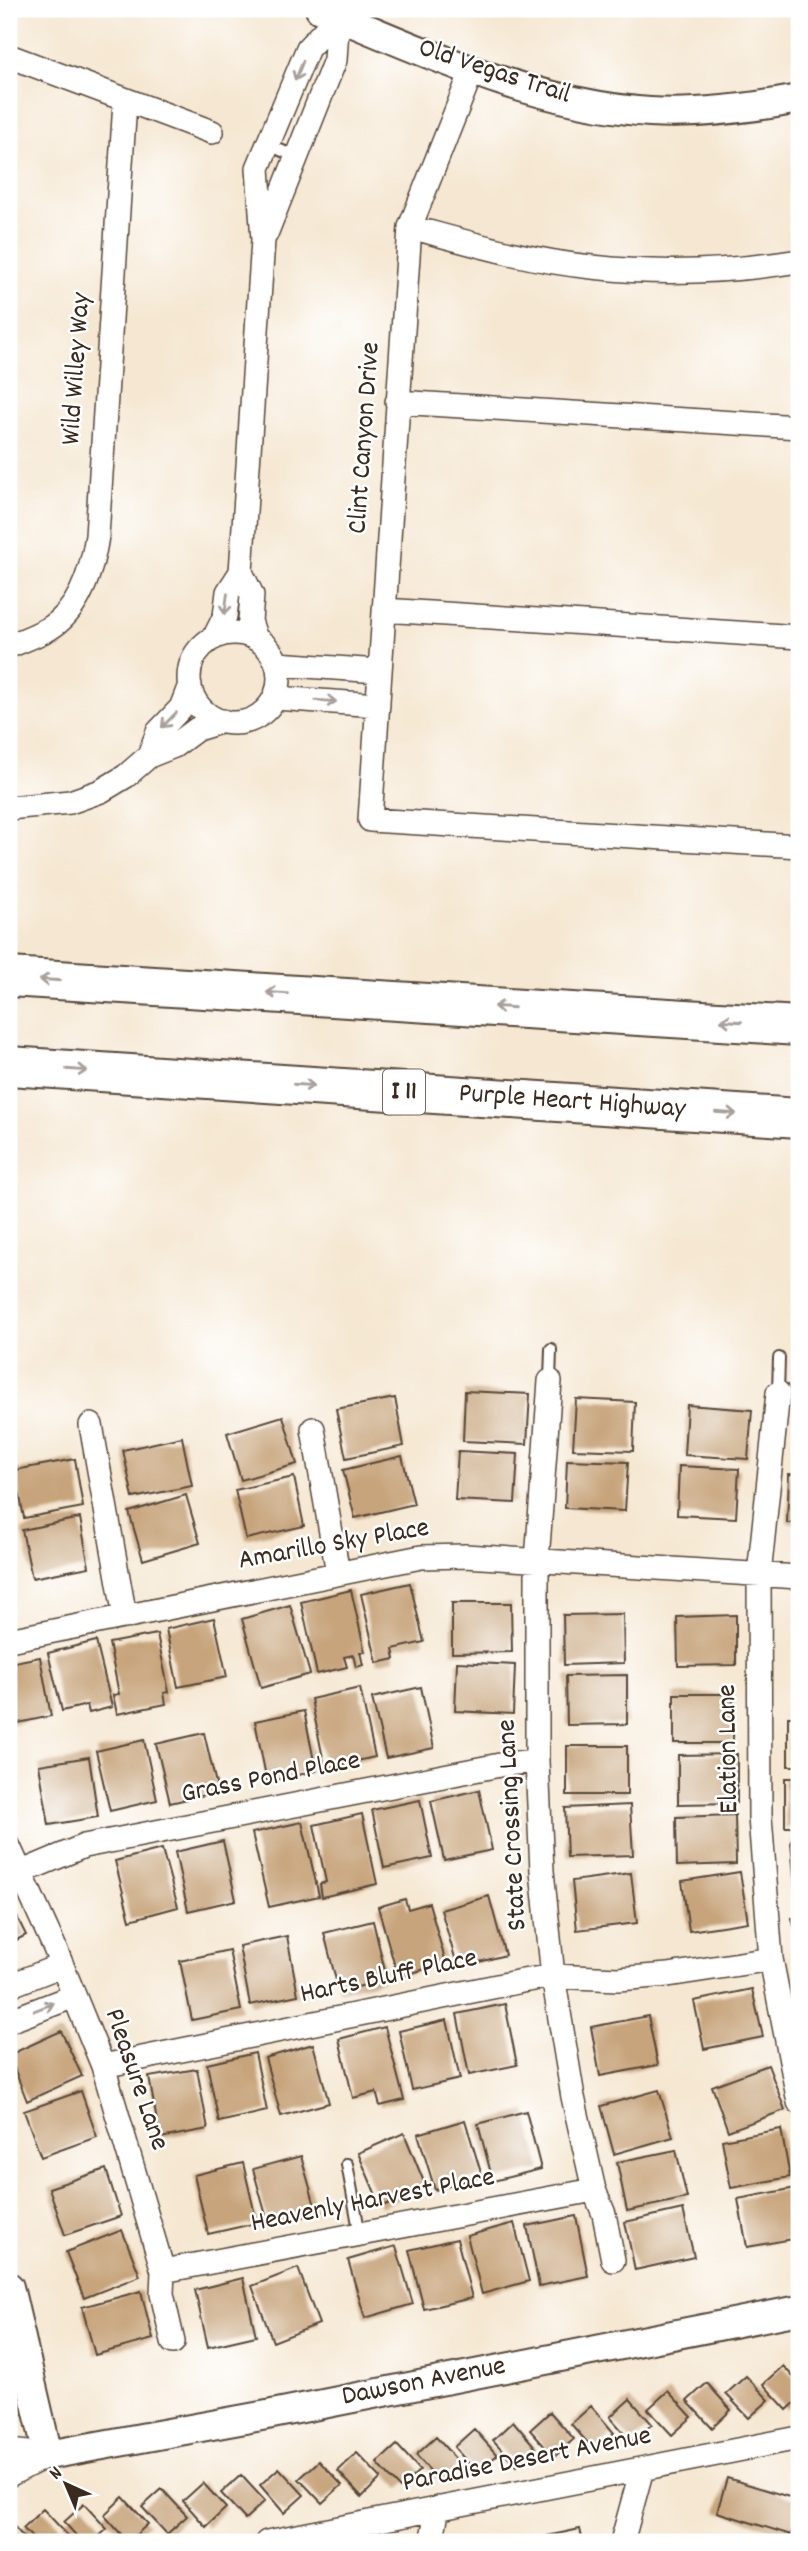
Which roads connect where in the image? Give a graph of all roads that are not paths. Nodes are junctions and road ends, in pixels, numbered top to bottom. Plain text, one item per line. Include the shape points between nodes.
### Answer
1 (335, 11) edge
2 (9, 56) edge
3 (472, 71) junction
4 (799, 99) edge
5 (125, 102) junction
6 (212, 132) dead end
7 (269, 145) junction
8 (296, 157) junction
9 (410, 228) junction
10 (263, 240) junction
11 (799, 261) edge
12 (397, 402) junction
13 (799, 427) edge
14 (241, 572) junction
15 (384, 610) junction
16 (799, 637) edge
17 (214, 638) junction
18 (256, 639) junction
19 (9, 646) edge
20 (277, 664) junction
21 (379, 671) junction
22 (190, 685) junction
23 (275, 698) junction
24 (378, 705) junction
25 (223, 721) junction
26 (149, 756) junction
27 (9, 808) edge
28 (799, 846) edge
29 (9, 977) edge
30 (799, 1026) edge
31 (9, 1066) edge
32 (799, 1118) edge
33 (551, 1349) dead end
34 (779, 1358) dead end
35 (550, 1381) joint
36 (778, 1394) joint
37 (91, 1425) dead end
38 (313, 1429) dead end
39 (537, 1561) junction
40 (338, 1573) junction
41 (759, 1575) junction
42 (799, 1577) edge
43 (125, 1616) junction
44 (9, 1640) edge
45 (537, 1761) junction
46 (9, 1847) edge
47 (22, 1872) junction
48 (771, 1959) junction
49 (62, 1965) junction
50 (553, 1976) junction
51 (9, 1986) edge
52 (74, 1996) junction
53 (12, 2017) edge
54 (103, 2066) junction
55 (799, 2102) edge
56 (347, 2164) dead end
57 (594, 2190) junction
58 (360, 2235) junction
59 (613, 2260) dead end
60 (163, 2271) junction
61 (9, 2287) edge
62 (799, 2310) edge
63 (173, 2342) dead end
64 (799, 2438) edge
65 (9, 2451) edge
66 (48, 2455) junction
67 (642, 2469) junction
68 (9, 2475) edge
69 (438, 2508) junction
70 (267, 2542) edge
71 (431, 2542) edge
72 (622, 2542) edge

1 - 3 street, Old Vegas Trail
1 -> 7 street via 308,48
1 - 8 street via 335,60
2 - 5 street
3 - 4 street, Old Vegas Trail via 537,93 651,112 706,111
3 - 9 street, Clint Canyon Drive
5 - 6 street
5 - 19 street, Wild Willey Way via 93,565 66,613 52,626
7 - 8 lane
7 - 10 street via 258,168
8 - 10 street
9 - 11 street via 520,256 590,267 716,272
9 - 12 street, Clint Canyon Drive
10 - 14 street
12 - 13 street
12 - 15 street, Clint Canyon Drive
14 -> 17 street via 228,592 225,615
14 - 18 street via 252,595 250,621
15 - 16 street
15 - 21 street, Clint Canyon Drive
17 - 18 street via 237,633
17 - 22 street via 192,663
18 - 20 street via 270,650
20 - 21 street
20 - 23 street
21 - 24 street, Clint Canyon Drive
22 - 25 street via 199,706
22 -> 26 street via 181,708 158,732
23 -> 24 street
23 - 25 street via 250,720
24 - 28 street, Clint Canyon Drive via 370,820
25 - 26 street via 197,729 174,746
26 - 27 street via 101,790 70,802
30 -> 29 highway
31 -> 32 highway, Purple Heart Highway / I 11
33 - 35 lane
34 - 36 lane
35 - 39 street, State Crossing Lane
36 - 41 street, Elation Lane
37 - 43 street
38 - 40 street
39 - 40 street, Amarillo Sky Place via 421,1557
39 - 41 street, Amarillo Sky Place
39 - 45 street, State Crossing Lane
40 - 43 street, Amarillo Sky Place
41 - 42 street, Amarillo Sky Place
41 - 48 street, Elation Lane via 760,1817
43 - 44 street, Amarillo Sky Place
45 - 47 street, Grass Pond Place via 84,1846
45 - 50 street, State Crossing Lane
46 - 47 street, Pleasure Lane
47 - 49 street, Pleasure Lane
48 - 50 street, Harts Bluff Place via 618,1979
48 - 55 street, Elation Lane
49 - 51 street
49 - 52 street, Pleasure Lane
50 - 54 street, Harts Bluff Place
50 - 57 street, State Crossing Lane
53 -> 52 street
52 - 54 street, Pleasure Lane
54 - 60 street, Pleasure Lane
56 - 58 lane
57 - 58 street, Heavenly Harvest Place
57 - 59 street, State Crossing Lane
58 - 60 street, Heavenly Harvest Place
60 - 63 street, Pleasure Lane via 162,2294
61 - 66 street
62 - 66 street, Dawson Avenue
64 - 67 street, Paradise Desert Avenue
65 - 66 street, Dawson Avenue
66 - 68 street, Dawson Avenue
67 - 69 street, Paradise Desert Avenue
67 - 72 street
69 - 70 street, Paradise Desert Avenue
69 - 71 street

